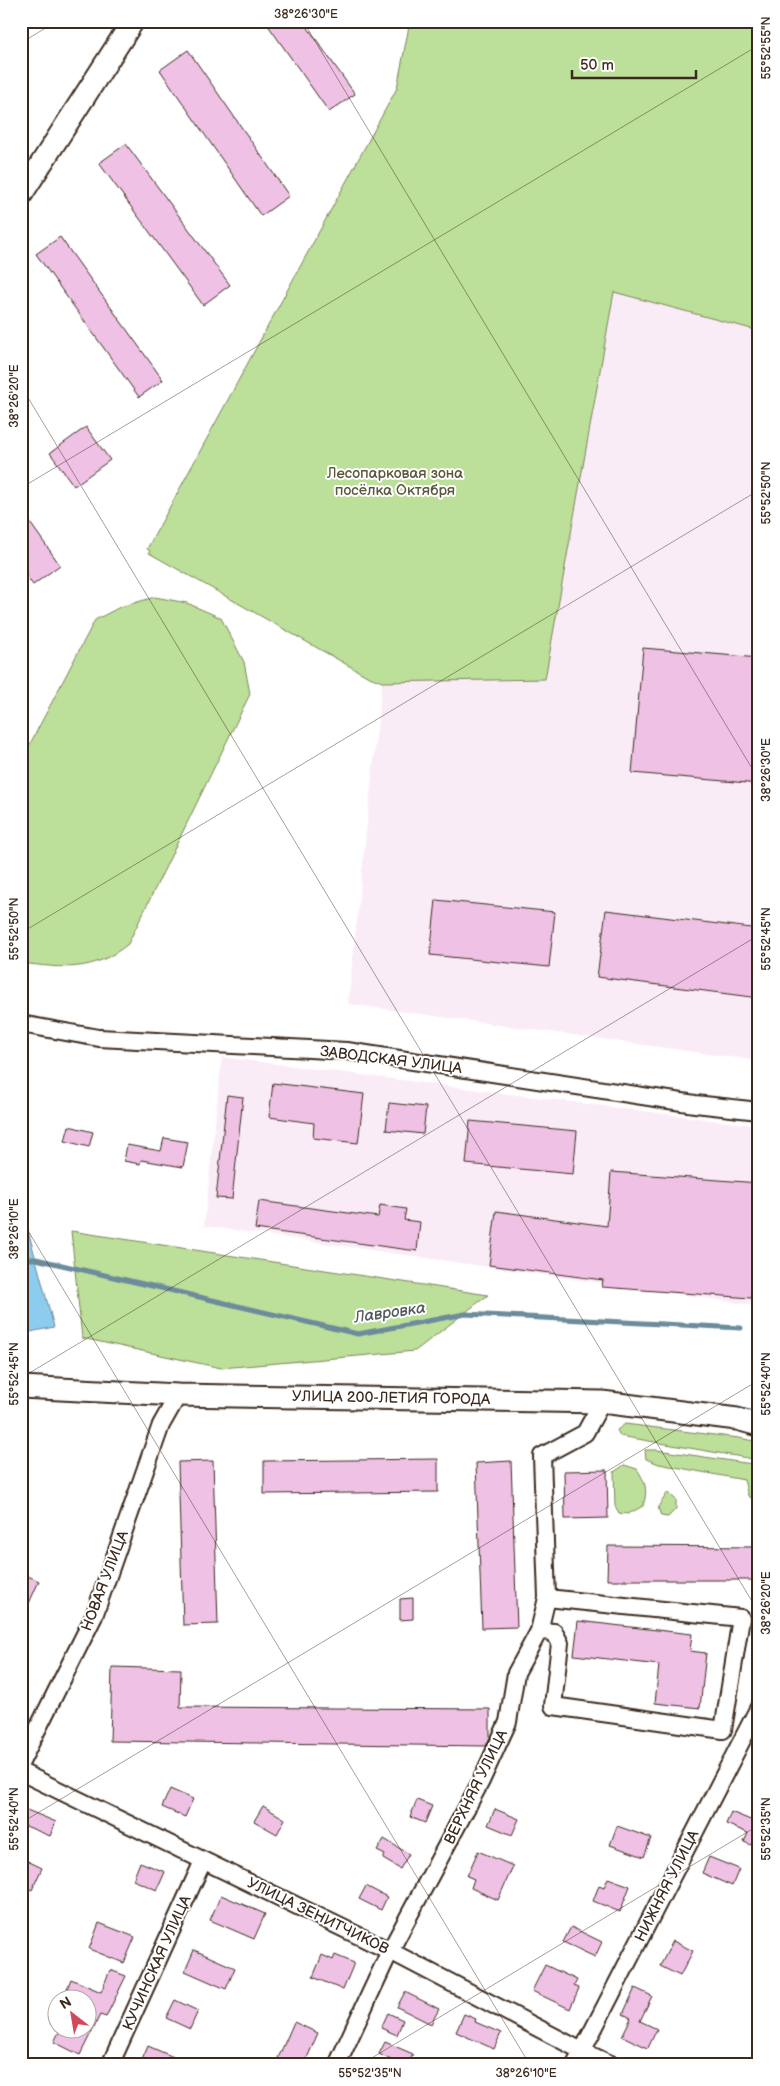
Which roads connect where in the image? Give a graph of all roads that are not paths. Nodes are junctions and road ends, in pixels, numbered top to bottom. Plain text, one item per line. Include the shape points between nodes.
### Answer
1 (133, 21) edge
2 (21, 195) edge
3 (21, 1024) edge
4 (759, 1110) edge
5 (21, 1387) edge
6 (178, 1395) junction
7 (602, 1402) junction
8 (759, 1426) edge
9 (547, 1598) junction
10 (539, 1631) junction
11 (759, 1707) edge
12 (21, 1762) edge
13 (21, 1772) edge
14 (203, 1861) junction
15 (390, 1951) junction
16 (578, 2058) edge
17 (110, 2065) edge
18 (337, 2065) edge
19 (613, 2065) edge

1 - 2 street
3 - 4 street, ЗАВОДСКАЯ УЛИЦА via 99,1038 346,1051 695,1104
5 - 6 street, УЛИЦА 200-ЛЕТИЯ ГОРОДА
6 - 7 street, УЛИЦА 200-ЛЕТИЯ ГОРОДА
6 - 12 street, НОВАЯ УЛИЦА via 161,1425 94,1616
7 - 8 street, УЛИЦА 200-ЛЕТИЯ ГОРОДА via 737,1419
7 - 9 street, ВЕРХНЯЯ УЛИЦА via 586,1433 542,1456
9 - 10 street, ВЕРХНЯЯ УЛИЦА
9 - 10 street via 741,1618 723,1730 553,1706 560,1643 554,1632
10 - 15 street, ВЕРХНЯЯ УЛИЦА via 516,1674 508,1722 481,1781
11 - 16 street, НИЖНЯЯ УЛИЦА
13 - 14 street, УЛИЦА ЗЕНИТЧИКОВ
14 - 15 street, УЛИЦА ЗЕНИТЧИКОВ
14 - 17 street, КУЧИНСКАЯ УЛИЦА
15 - 16 street, УЛИЦА ЗЕНИТЧИКОВ
15 - 18 street, ВЕРХНЯЯ УЛИЦА
16 - 19 street, УЛИЦА ЗЕНИТЧИКОВ

